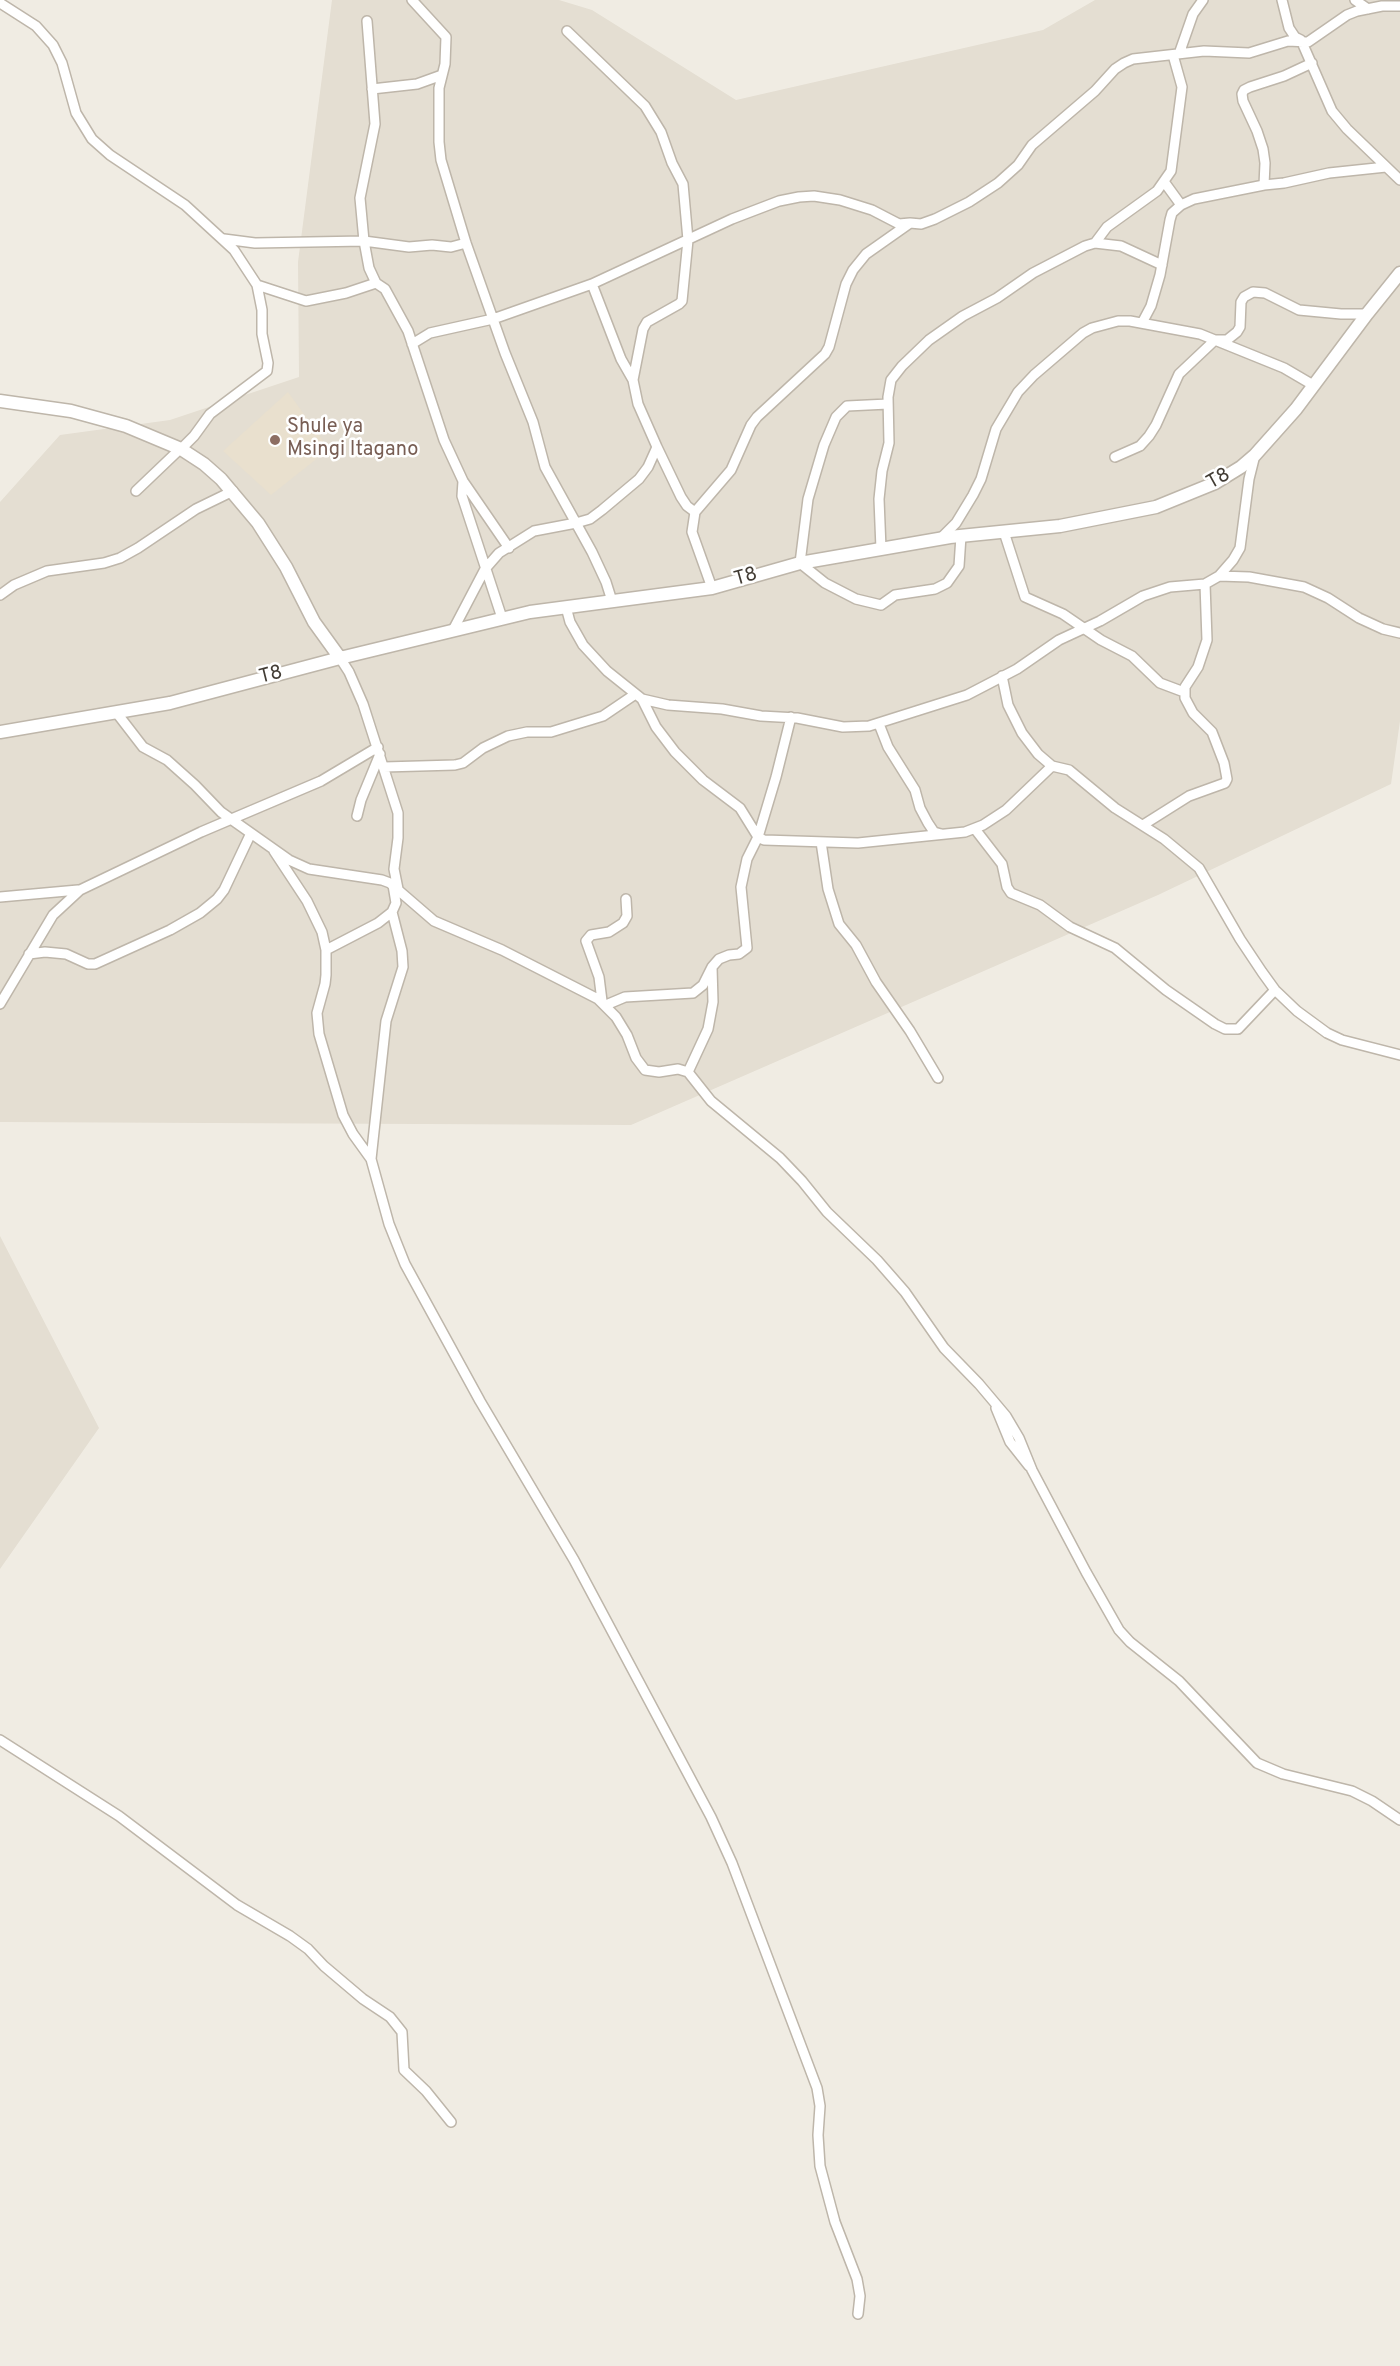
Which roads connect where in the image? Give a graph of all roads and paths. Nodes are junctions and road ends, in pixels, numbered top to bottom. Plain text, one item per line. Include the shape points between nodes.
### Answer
1 (412, 0) edge
2 (1203, 0) edge
3 (1282, 0) edge
4 (1355, 0) edge
5 (0, 3) edge
6 (1400, 6) edge
7 (1368, 9) junction
8 (367, 21) dead end
9 (567, 31) dead end
10 (1301, 40) junction
11 (1176, 54) junction
12 (1312, 63) junction
13 (442, 75) junction
14 (372, 89) junction
15 (1386, 167) junction
16 (1400, 180) edge
17 (1165, 183) junction
18 (1264, 185) junction
19 (1181, 205) junction
20 (909, 224) junction
21 (218, 237) junction
22 (688, 240) junction
23 (364, 241) junction
24 (466, 243) junction
25 (1095, 243) junction
26 (1162, 265) junction
27 (1400, 273) edge
28 (376, 283) junction
29 (592, 284) junction
30 (257, 285) junction
31 (1367, 314) junction
32 (493, 319) junction
33 (1142, 323) junction
34 (1215, 340) junction
35 (412, 344) junction
36 (633, 380) junction
37 (1313, 385) junction
38 (0, 401) edge
39 (888, 404) junction
40 (657, 447) junction
41 (181, 449) junction
42 (1255, 455) junction
43 (1115, 457) dead end
44 (463, 481) junction
45 (136, 491) dead end
46 (233, 491) junction
47 (695, 512) junction
48 (576, 523) junction
49 (1004, 532) junction
50 (961, 536) junction
51 (940, 539) junction
52 (509, 548) junction
53 (881, 549) junction
54 (800, 562) junction
55 (485, 569) junction
56 (1219, 576) junction
57 (1205, 584) junction
58 (711, 588) junction
59 (0, 595) edge
60 (612, 601) junction
61 (566, 607) junction
62 (502, 618) junction
63 (1084, 626) junction
64 (453, 630) junction
65 (1400, 633) edge
66 (340, 658) junction
67 (1002, 676) junction
68 (1184, 692) junction
69 (638, 697) junction
70 (116, 712) junction
71 (791, 717) junction
72 (879, 724) junction
73 (0, 732) edge
74 (379, 751) junction
75 (1052, 766) junction
76 (384, 767) junction
77 (357, 816) dead end
78 (234, 819) junction
79 (1143, 825) junction
80 (975, 829) junction
81 (251, 832) junction
82 (942, 834) junction
83 (758, 837) junction
84 (821, 842) junction
85 (271, 847) junction
86 (396, 887) junction
87 (80, 890) junction
88 (0, 897) edge
89 (626, 899) dead end
90 (416, 905) junction
91 (394, 908) junction
92 (326, 950) junction
93 (29, 954) junction
94 (712, 967) junction
95 (1275, 990) junction
96 (604, 1003) junction
97 (0, 1004) edge
98 (1400, 1055) edge
99 (688, 1072) junction
100 (938, 1078) dead end
101 (371, 1159) junction
102 (0, 1740) edge
103 (1400, 1820) edge
104 (451, 2122) dead end
105 (858, 2314) dead end

1 - 13 street via 446,37
2 - 11 street
3 - 10 street via 1289,28
4 - 7 street
5 - 21 street via 36,26 53,45 76,113 92,139 185,205
6 - 7 street
7 - 10 street via 1347,15 1315,39
8 - 14 street
9 - 22 street via 653,117 683,184
10 - 11 street via 1249,53
10 - 12 street
11 - 17 street via 1182,101 1171,171
11 - 20 street via 1133,59 1115,69 1032,145 998,183 935,219
12 - 15 street via 1339,121
12 - 18 street via 1250,87 1242,94 1263,149
13 - 14 street via 417,84
13 - 24 street via 438,104 441,160
14 - 23 street via 375,124 360,198
15 - 16 street
15 - 18 street
17 - 19 street
17 - 25 street via 1107,227
18 - 19 street
19 - 26 street via 1170,220
20 - 22 street via 899,224 840,200 799,197 758,208
20 - 47 street via 866,254 854,270 825,354 757,417 731,470
21 - 23 street via 255,243
21 - 30 street via 234,250
22 - 29 street
22 - 36 street via 680,304 647,322
23 - 24 street via 409,247
23 - 28 street
24 - 32 street
25 - 26 street via 1121,246
25 - 39 street via 1033,273 934,337 894,374
26 - 33 street
27 - 31 street, T8
28 - 30 street via 306,301
28 - 35 street via 387,292
29 - 32 street
29 - 36 street
30 - 41 street via 267,371 210,414
31 - 34 street via 1299,310 1265,293 1252,292 1241,302 1237,332 1227,339
31 - 37 street, T8
32 - 35 street via 446,328
32 - 48 street via 533,422 545,467
33 - 34 street
33 - 51 street via 1118,321 1092,328 1025,382 996,429 973,495 956,523
34 - 37 street via 1300,375
34 - 43 street via 1175,379 1149,436 1140,446
35 - 44 street via 444,440
36 - 40 street via 638,404
37 - 42 street, T8
38 - 41 street via 102,419
39 - 53 street via 889,443 879,499
39 - 54 street via 847,406 836,417 808,499
40 - 47 street via 681,497
40 - 48 street via 648,467 627,490 590,519
41 - 45 street
41 - 46 street
42 - 49 street, T8 via 1215,483 1156,507 1070,525
42 - 56 street via 1239,548
44 - 52 street
44 - 55 street via 462,496
46 - 59 street via 196,509 120,558 47,571
46 - 66 street via 273,544 314,622
47 - 58 street via 692,532
48 - 52 street via 534,531
48 - 60 street
49 - 50 street, T8
49 - 63 street via 1025,597
50 - 51 street, T8
50 - 54 street via 958,566 947,583 935,589 900,593 881,605 864,603 825,583
51 - 53 street, T8
52 - 55 street
53 - 54 street, T8
54 - 58 street, T8
55 - 62 street
55 - 64 street
56 - 57 street
56 - 65 street via 1304,587 1359,618
57 - 63 street via 1155,591
57 - 68 street via 1207,640
58 - 60 street, T8
60 - 61 street, T8
61 - 62 street, T8
61 - 69 street via 583,645
62 - 64 street, T8
63 - 67 street
63 - 68 street via 1132,656 1161,683
64 - 66 street, T8
66 - 70 street, T8 via 170,703
66 - 74 street via 356,686
67 - 72 street via 952,701
67 - 75 street via 1013,717 1038,754
68 - 79 street via 1190,708 1212,732 1227,779 1189,796
69 - 71 street via 668,705
69 - 76 street via 603,716 550,732 508,736 463,763
69 - 83 street via 675,752 703,780 741,808
70 - 73 street, T8
70 - 78 street via 143,747 172,764 209,801
71 - 72 street via 843,727
71 - 83 street
72 - 82 street via 928,823 934,832
74 - 76 street
74 - 77 street
74 - 78 street
75 - 79 street via 1078,775 1114,808
75 - 80 street via 1006,810
76 - 86 street via 398,813
78 - 81 street
78 - 87 street
79 - 95 street via 1199,868
80 - 82 street
80 - 95 street via 1002,864 1011,893 1115,948 1215,1024 1238,1029
81 - 85 street
81 - 93 street via 218,899 178,926 95,964 66,954
82 - 84 street via 868,843
83 - 84 street
83 - 94 street via 747,859 740,893 747,948 719,959
84 - 100 street via 828,889 839,924
85 - 86 street via 302,867 382,879
85 - 92 street via 315,916
86 - 90 street
86 - 91 street
87 - 88 street
87 - 93 street via 53,915
89 - 96 street via 627,916 623,922 585,941
90 - 91 street
90 - 96 street via 434,921 502,950
91 - 92 street via 378,923
91 - 101 street via 403,967 386,1021
92 - 101 street via 325,984 316,1013 318,1028 343,1115
93 - 97 street
94 - 96 street via 703,985 693,993 625,997
94 - 99 street via 714,989 708,1029
95 - 98 street via 1327,1032 1358,1046
96 - 99 street via 622,1026 640,1066 651,1071
99 - 103 street via 711,1101 780,1158 827,1212 877,1260 944,1348 1006,1416 1086,1572 1130,1642 1184,1685 1257,1763 1273,1771 1352,1791
101 - 105 street via 389,1224 412,1277 574,1560 732,1863 817,2088 820,2166 835,2222 857,2279
102 - 104 street via 118,1816 219,1893 290,1936 363,2000 390,2017 402,2032 404,2070

